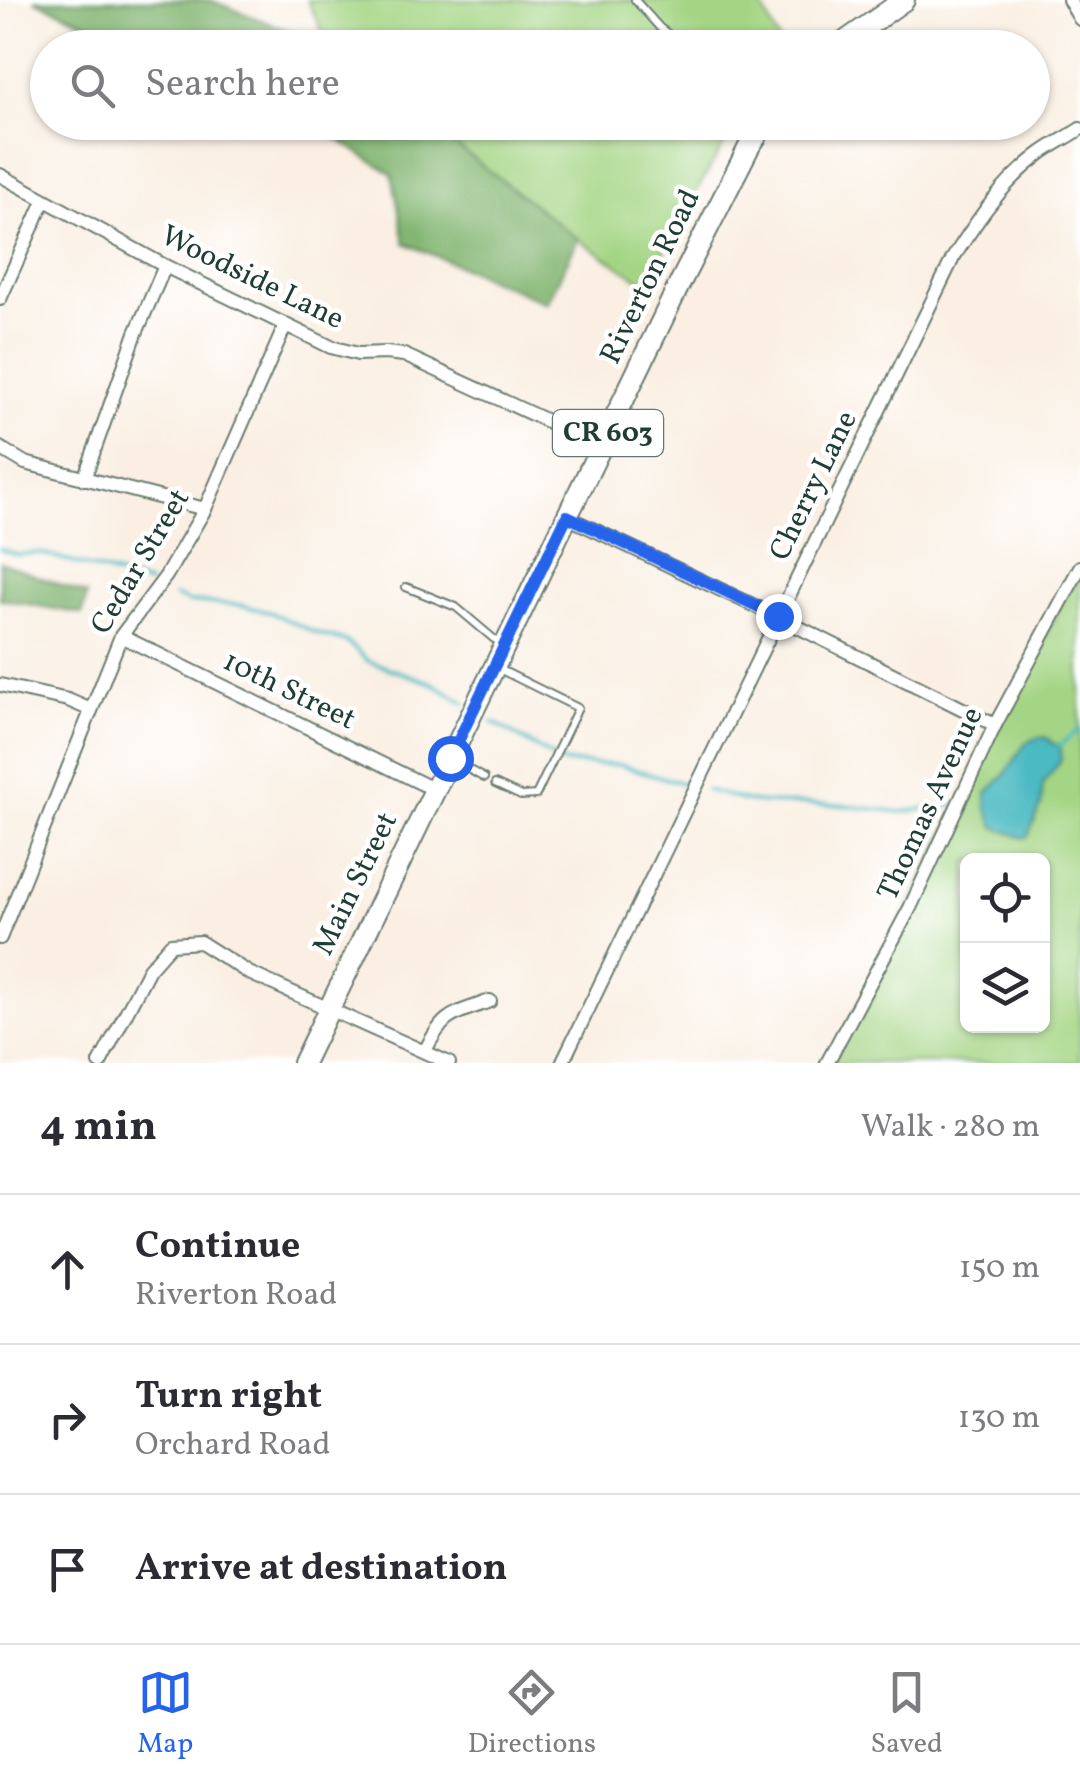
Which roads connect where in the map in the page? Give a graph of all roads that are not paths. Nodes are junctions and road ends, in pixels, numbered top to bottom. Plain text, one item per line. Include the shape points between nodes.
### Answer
1 (635, 0) edge
2 (904, 0) edge
3 (1069, 0) edge
4 (1080, 19) edge
5 (663, 30) edge
6 (859, 30) edge
7 (1080, 129) edge
8 (753, 140) edge
9 (0, 175) edge
10 (44, 201) junction
11 (164, 266) junction
12 (0, 299) edge
13 (286, 326) junction
14 (602, 446) junction
15 (0, 448) edge
16 (84, 479) junction
17 (205, 509) junction
18 (567, 516) junction
19 (1080, 567) edge
20 (406, 586) dead end
21 (778, 616) junction
22 (121, 636) junction
23 (504, 644) junction
24 (494, 666) junction
25 (0, 685) edge
26 (92, 710) junction
27 (995, 726) junction
28 (463, 730) joint
29 (450, 758) junction
30 (484, 778) dead end
31 (495, 784) dead end
32 (435, 790) junction
33 (0, 938) edge
34 (490, 1001) dead end
35 (329, 1009) junction
36 (425, 1051) junction
37 (100, 1063) edge
38 (303, 1063) edge
39 (450, 1063) edge
40 (562, 1063) edge
41 (827, 1063) edge

1 - 5 lane
2 - 6 main road
3 - 4 street
7 - 21 street, Cherry Lane via 1010,180 953,258
8 - 14 main road, Riverton Road / CR 603
9 - 10 street, Woodside Lane
10 - 11 street, Woodside Lane
10 - 12 street
11 - 13 street, Woodside Lane
11 - 16 street
13 - 14 street, Woodside Lane via 358,354 404,355
13 - 17 street, Cedar Street
14 - 18 main road, Riverton Road / CR 603
15 - 16 street
16 - 17 street
17 - 22 street, Cedar Street
18 - 21 street
18 - 23 main road, Riverton Road / CR 603
19 - 27 street, Thomas Avenue
20 - 23 lane via 456,608
21 - 27 street
21 - 40 street, Cherry Lane
22 - 26 street, Cedar Street
22 - 32 street, 10th Street
23 - 24 main road, Riverton Road / CR 603
24 - 28 main road, Riverton Road / CR 603
24 - 31 lane via 578,708 536,795
25 - 26 street
26 - 33 street, Cedar Street
27 - 41 street, Thomas Avenue via 910,908
28 - 29 main road, Main Street / CR 603
29 - 30 lane
29 - 32 main road, Main Street / CR 603
32 - 35 main road, Main Street / CR 603
34 - 36 street via 448,1016
35 - 36 street
35 - 37 street via 200,942 171,944 148,969
35 - 38 main road, Main Street / CR 603
36 - 39 street

